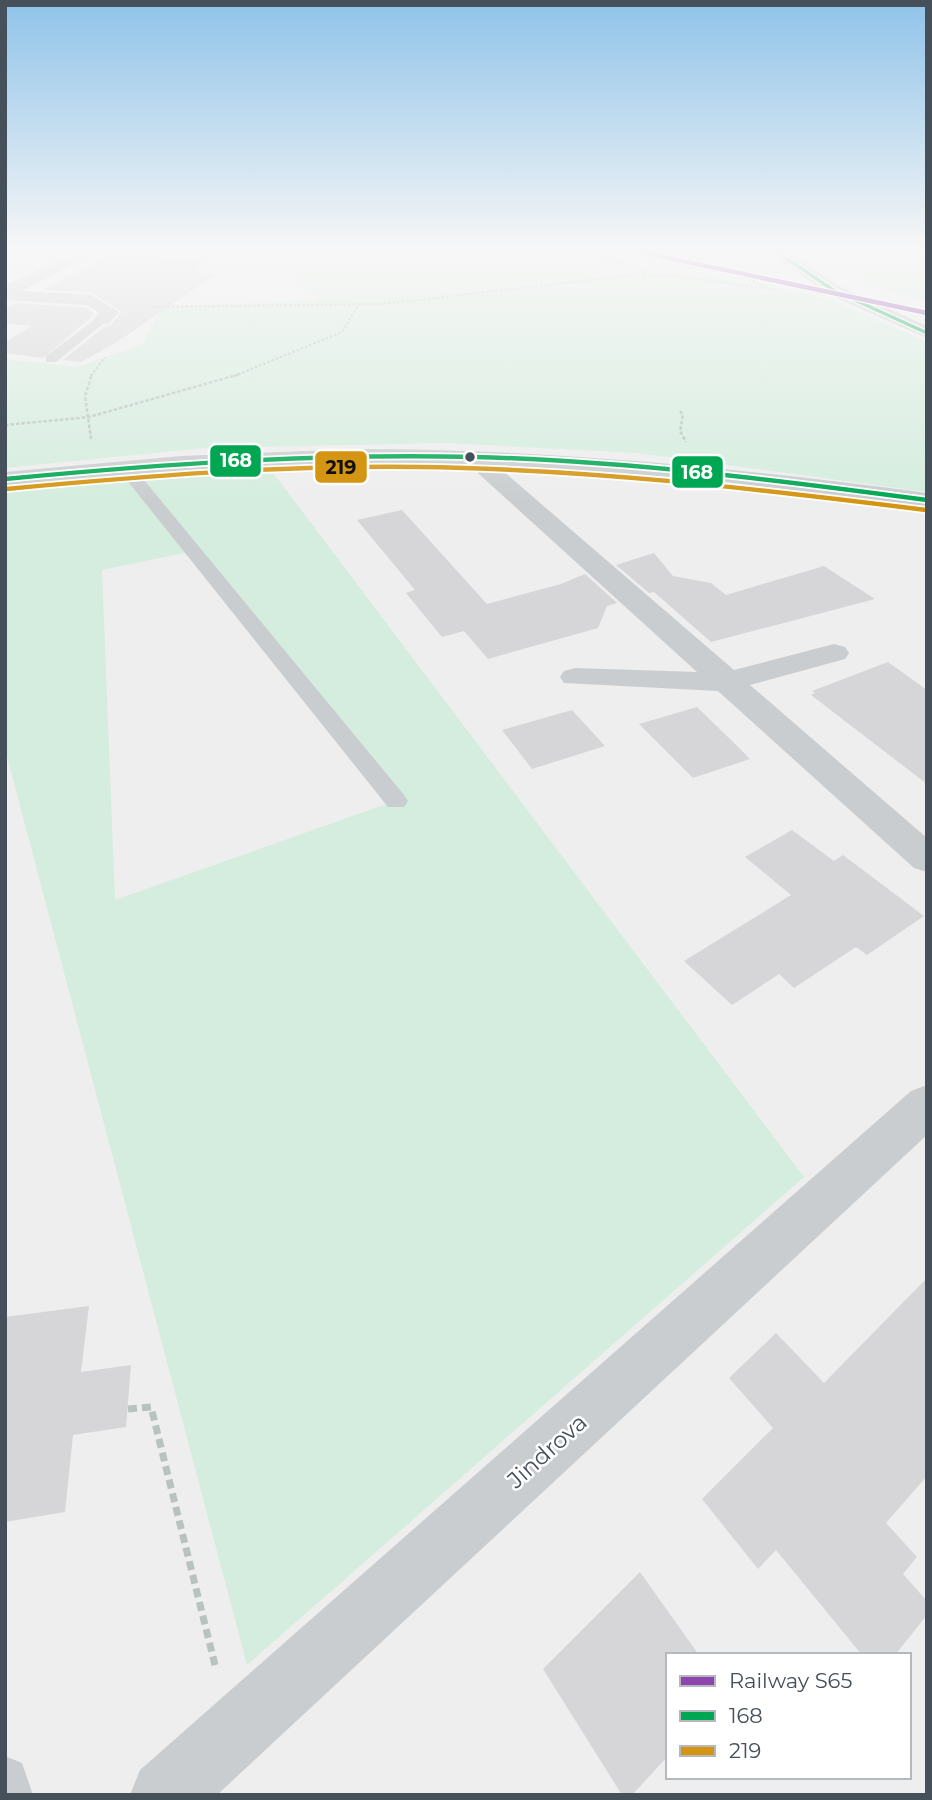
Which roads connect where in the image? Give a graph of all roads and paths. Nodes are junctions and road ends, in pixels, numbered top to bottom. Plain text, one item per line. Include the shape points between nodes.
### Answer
1 (84, 334) edge
2 (137, 334) edge
3 (337, 334) edge
4 (51, 359) dead end
5 (89, 417) junction
6 (5, 425) edge
7 (92, 447) dead end
8 (474, 457) junction
9 (124, 466) junction
10 (5, 479) edge
11 (927, 500) edge
12 (834, 653) dead end
13 (575, 677) dead end
14 (725, 682) junction
15 (396, 801) dead end
16 (927, 859) edge
17 (927, 1105) edge
18 (128, 1409) dead end
19 (218, 1677) dead end
20 (5, 1780) edge
21 (9, 1795) edge
22 (165, 1795) edge

1 - 4 lane
2 - 5 path via 104,358 88,379 82,394
3 - 5 path via 252,371
5 - 6 path
5 - 7 path
8 - 9 street
8 - 11 street via 762,478
8 - 14 street
9 - 10 street
9 - 15 lane
12 - 14 street
13 - 14 street
14 - 16 street
17 - 22 street, Jindrova
18 - 19 path via 151,1406
20 - 21 lane

